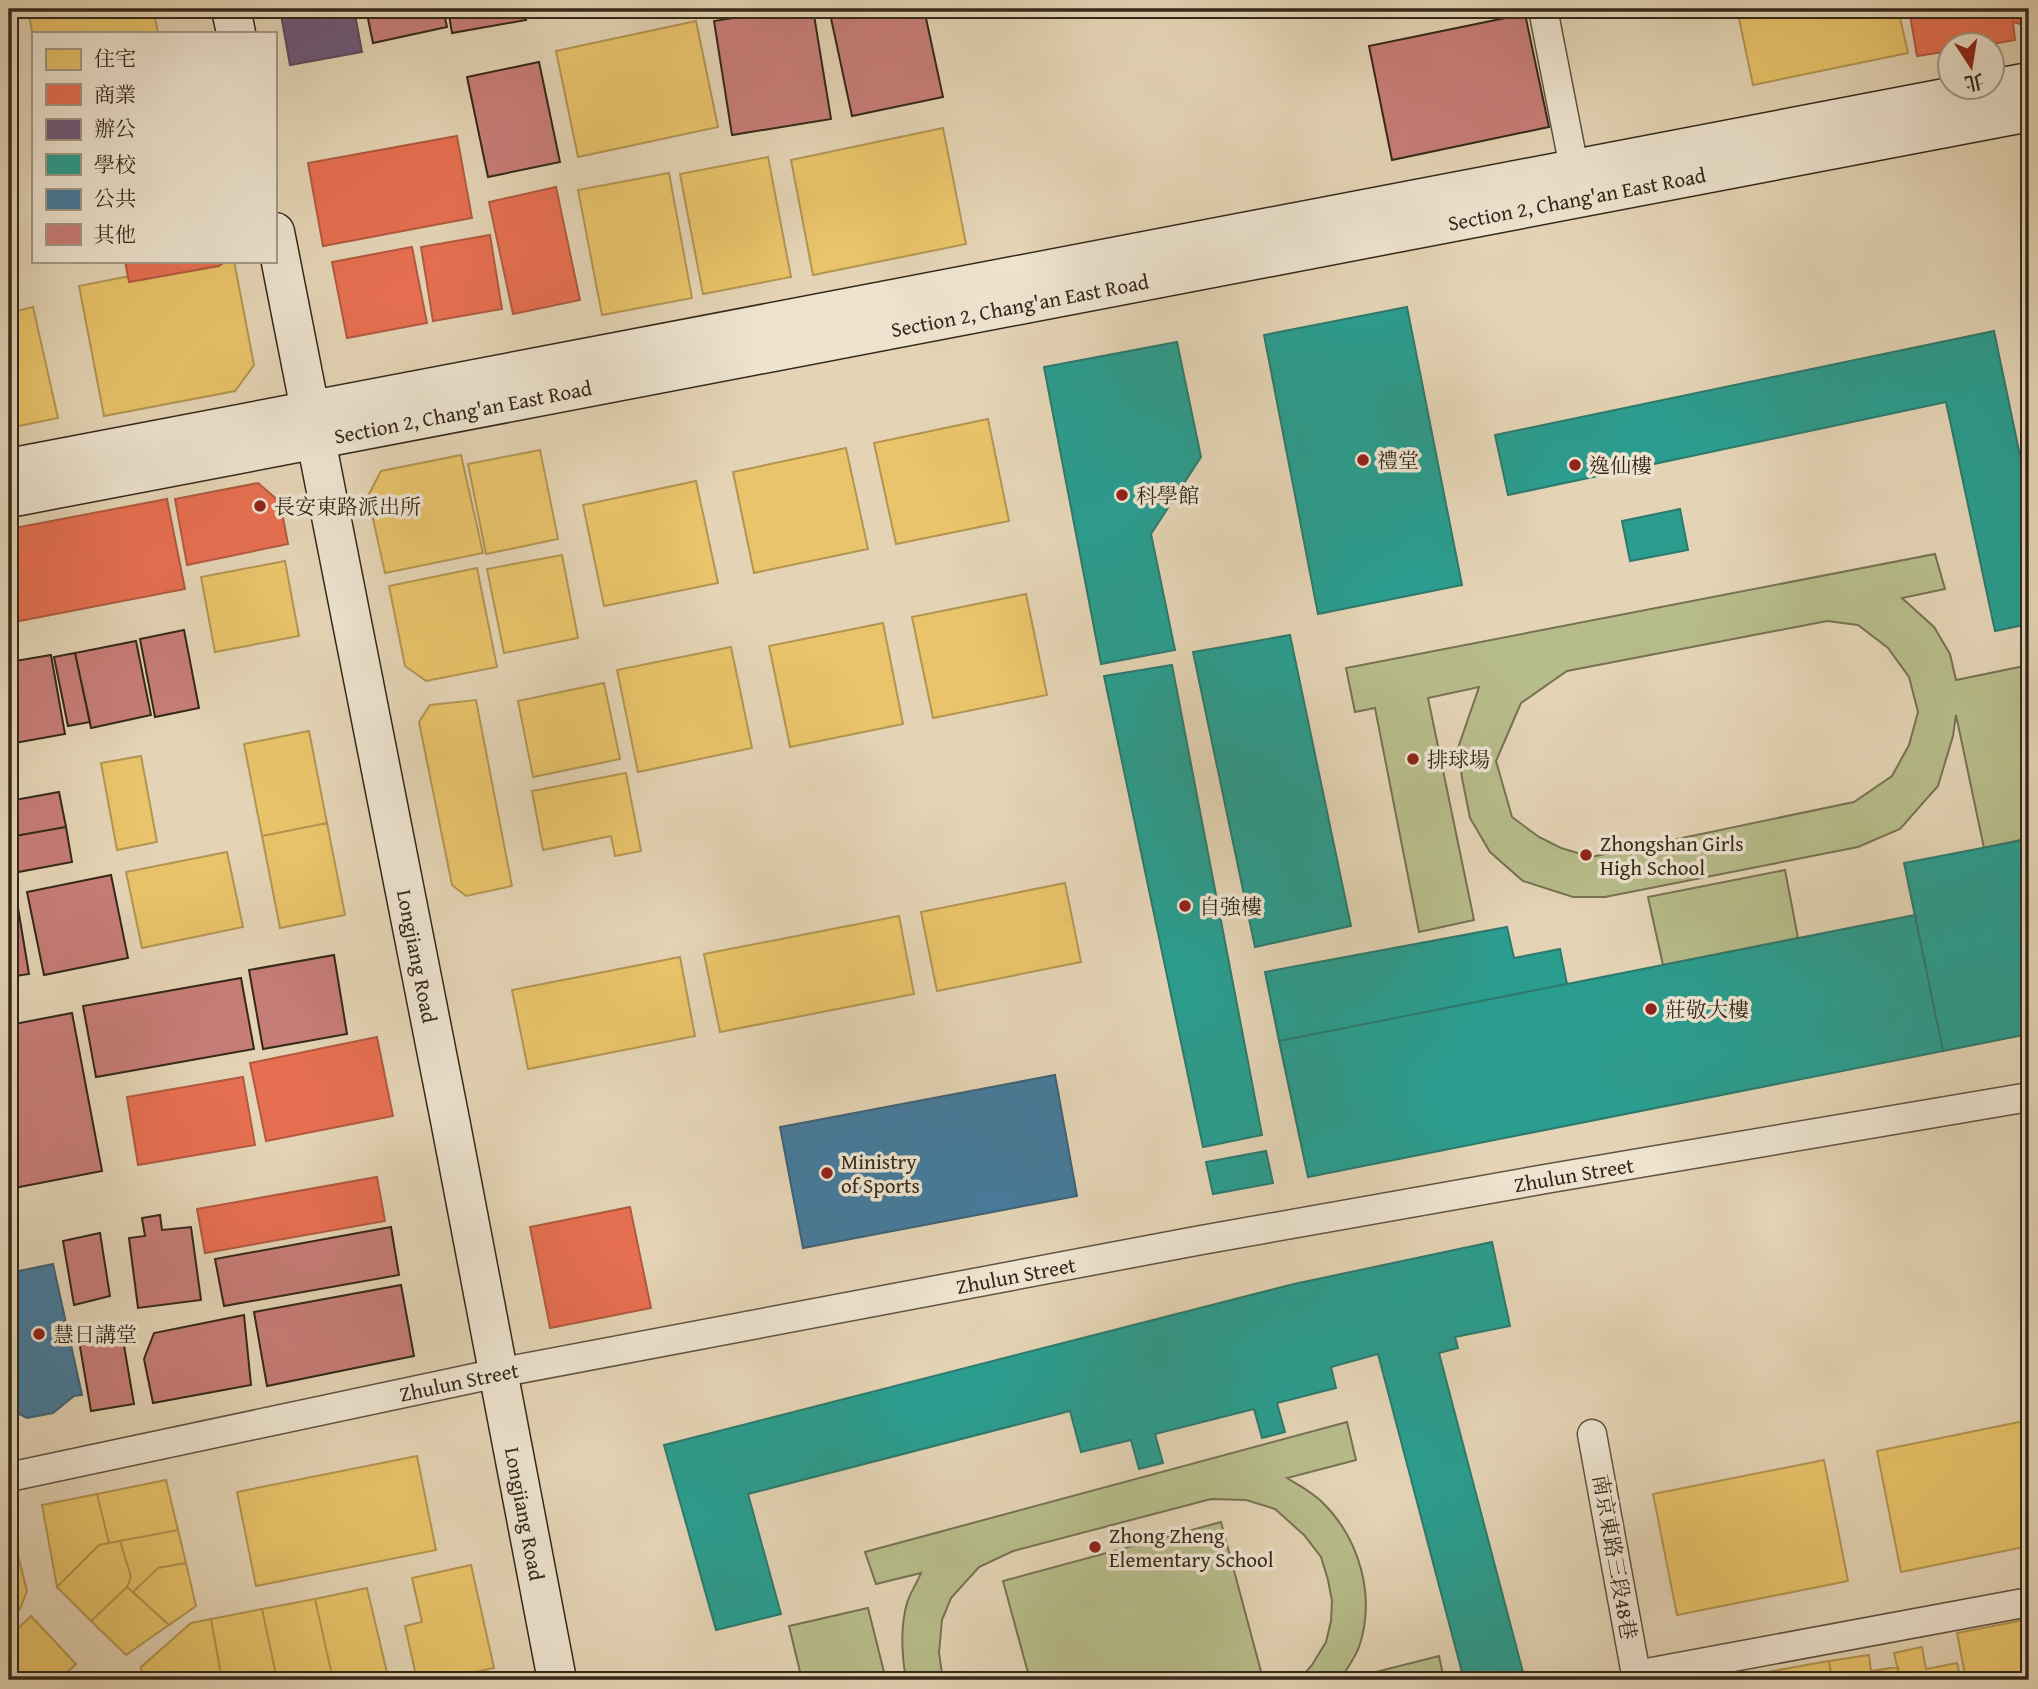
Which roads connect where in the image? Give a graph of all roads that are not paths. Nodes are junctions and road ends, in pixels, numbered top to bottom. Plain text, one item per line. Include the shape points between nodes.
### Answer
1 (231, 9) edge
2 (1542, 9) edge
3 (236, 32) edge
4 (2029, 82) edge
5 (2029, 112) edge
6 (1578, 183) junction
7 (276, 237) edge
8 (313, 425) junction
9 (9, 468) edge
10 (9, 498) edge
11 (2029, 1097) edge
12 (498, 1373) junction
13 (1592, 1434) dead end
14 (9, 1477) edge
15 (2029, 1602) edge
16 (1637, 1678) edge
17 (557, 1680) edge

1 - 3 street
2 - 6 street
4 - 6 street, Section 2, Chang'an East Road
5 - 6 street, Section 2, Chang'an East Road
6 - 8 street, Section 2, Chang'an East Road
7 - 8 street, Longjiang Road
8 - 9 street, Section 2, Chang'an East Road
8 - 10 street, Section 2, Chang'an East Road
8 - 12 street, Longjiang Road
11 - 12 street, Zhulun Street via 1183,1243
12 - 14 street, Zhulun Street
12 - 17 street, Longjiang Road
13 - 16 street, 南京東路三段48巷
15 - 16 street

